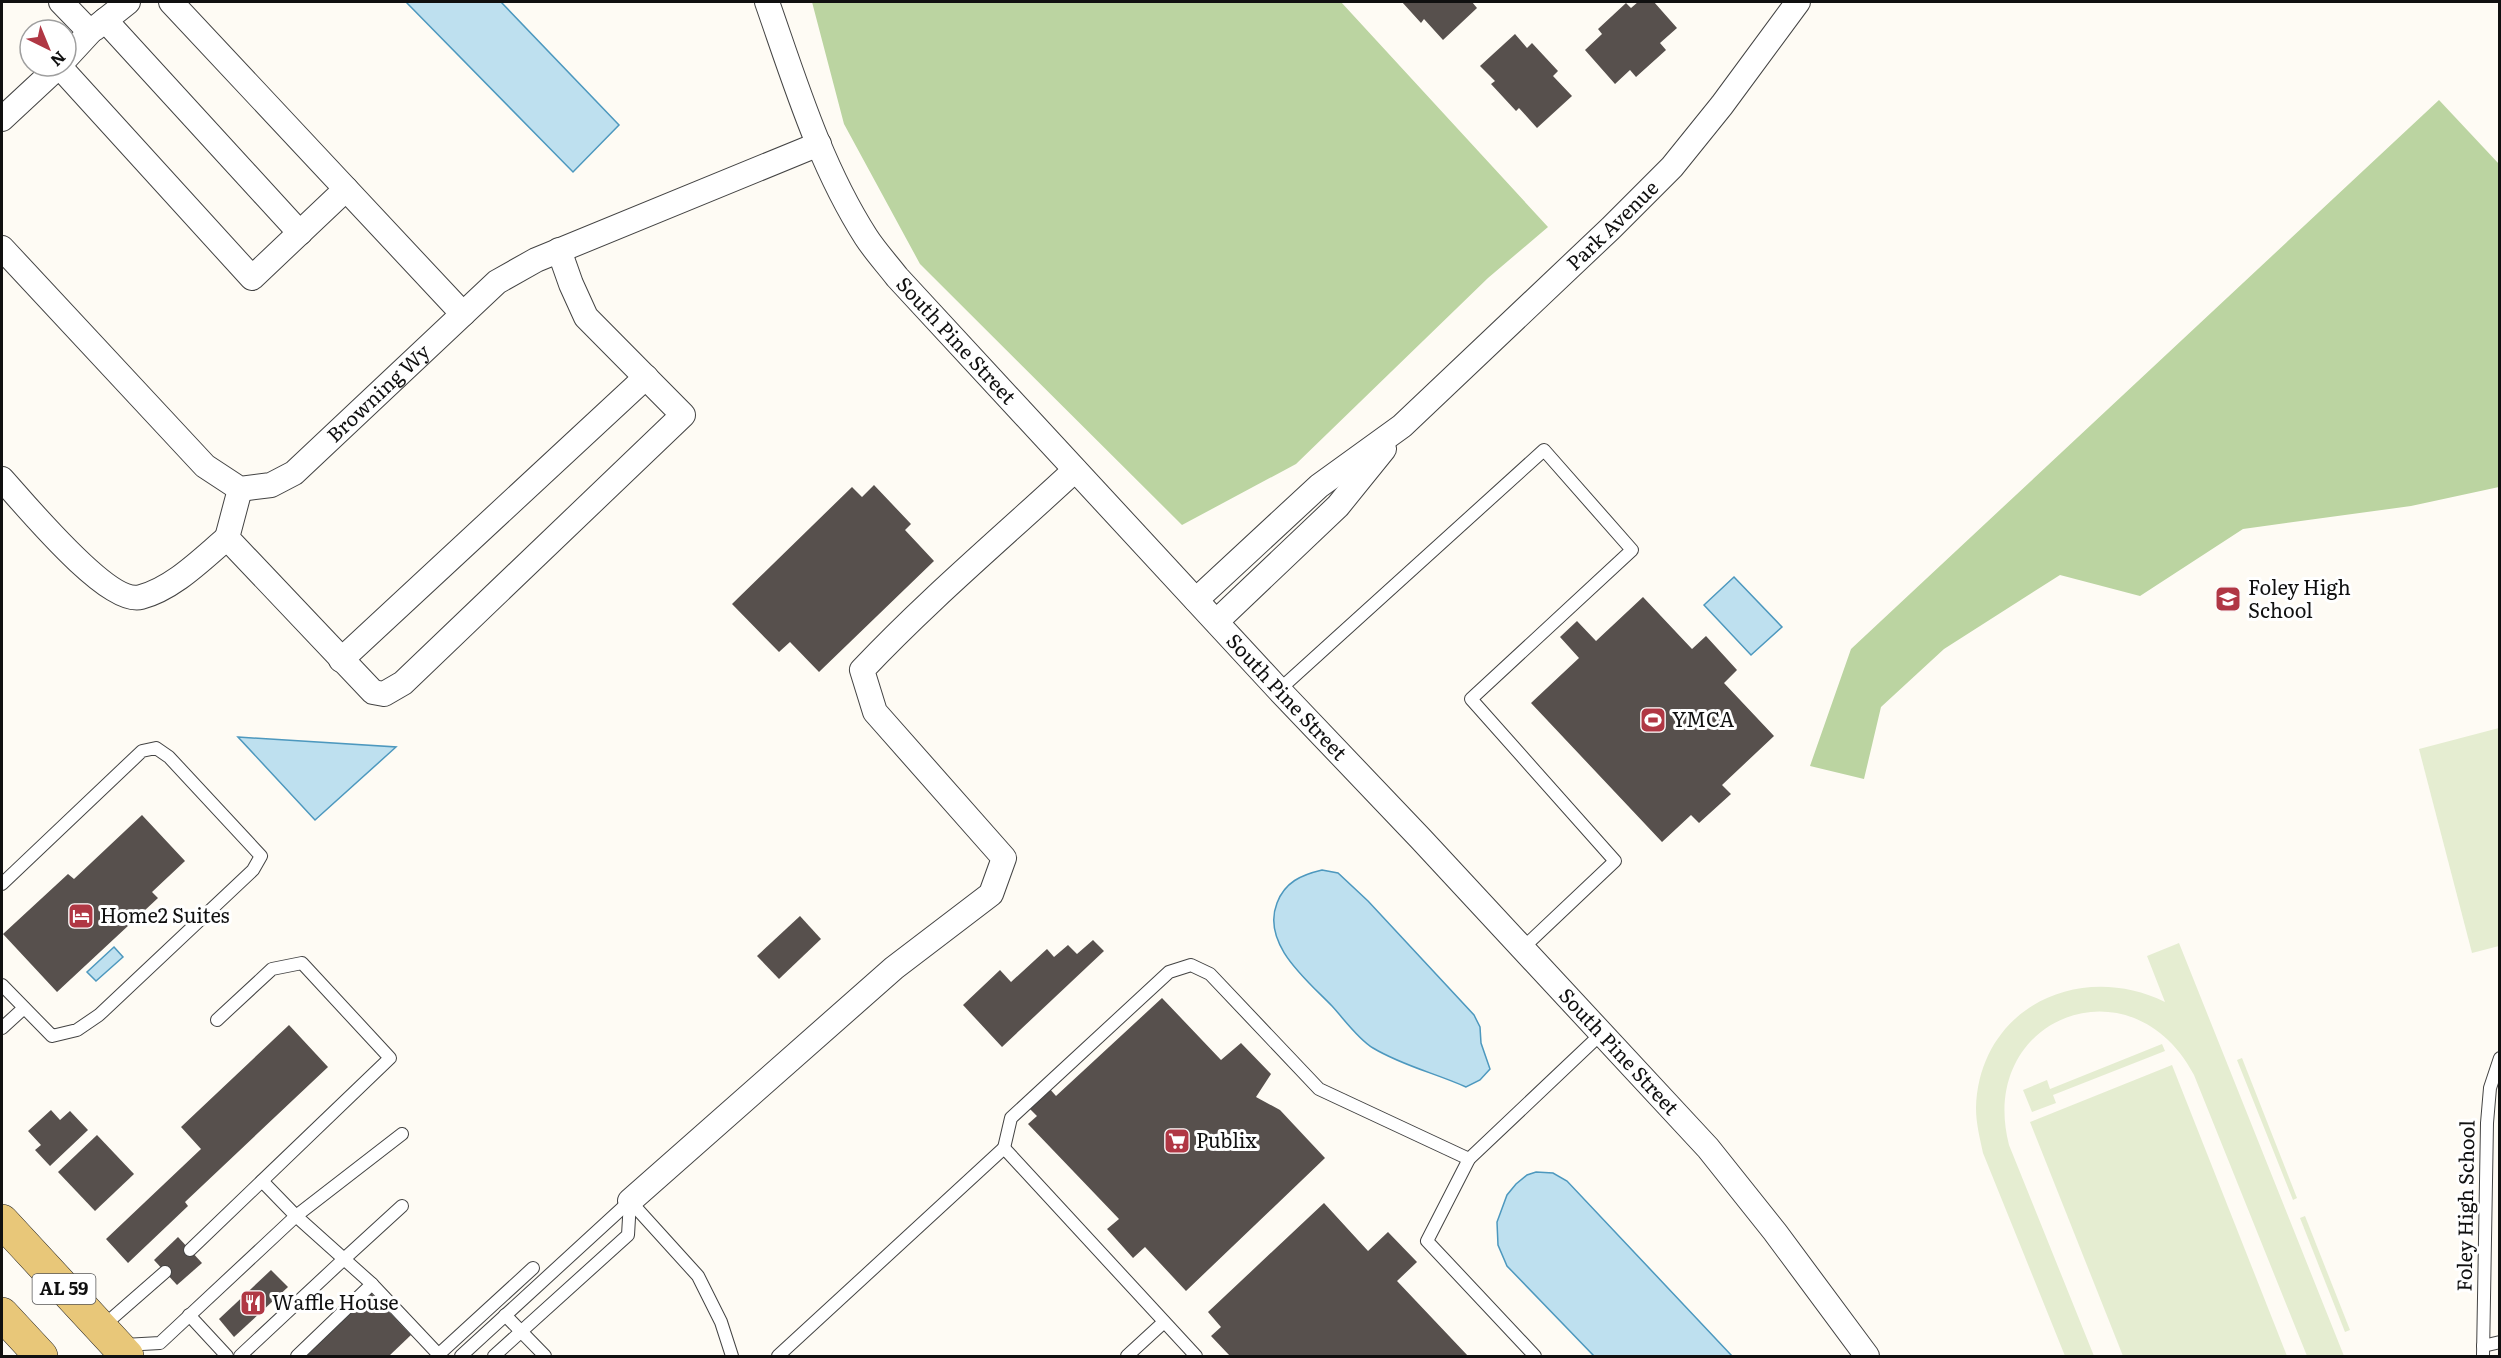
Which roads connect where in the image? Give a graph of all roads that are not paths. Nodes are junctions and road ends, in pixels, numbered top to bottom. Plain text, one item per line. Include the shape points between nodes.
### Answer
1 (62, 2) edge
2 (128, 2) edge
3 (171, 2) edge
4 (767, 2) edge
5 (1798, 2) edge
6 (97, 26) junction
7 (78, 46) edge
8 (46, 78) edge
9 (70, 78) edge
10 (2, 119) edge
11 (819, 144) junction
12 (346, 189) junction
13 (300, 233) junction
14 (2, 248) edge
15 (559, 250) junction
16 (463, 314) junction
17 (646, 377) junction
18 (1402, 426) junction
19 (1075, 470) junction
20 (2, 479) edge
21 (240, 489) junction
22 (228, 538) junction
23 (1196, 600) junction
24 (1216, 621) junction
25 (341, 660) junction
26 (1279, 690) junction
27 (2, 884) edge
28 (1522, 948) junction
29 (2, 985) edge
30 (24, 1008) junction
31 (217, 1020) dead end
32 (2, 1028) edge
33 (1601, 1034) junction
34 (2499, 1058) edge
35 (402, 1134) dead end
36 (1004, 1148) junction
37 (1469, 1159) junction
38 (262, 1180) junction
39 (630, 1201) junction
40 (402, 1206) dead end
41 (296, 1216) junction
42 (2, 1221) edge
43 (190, 1250) dead end
44 (344, 1259) junction
45 (533, 1268) dead end
46 (165, 1272) dead end
47 (372, 1284) junction
48 (2, 1314) edge
49 (189, 1315) junction
50 (505, 1315) junction
51 (1164, 1322) junction
52 (520, 1331) junction
53 (2499, 1342) edge
54 (113, 1347) edge
55 (2483, 1351) edge
56 (537, 1354) edge
57 (464, 1355) edge
58 (729, 1355) edge
59 (41, 1356) edge
60 (227, 1356) edge
61 (240, 1356) edge
62 (297, 1356) edge
63 (438, 1356) edge
64 (494, 1356) edge
65 (778, 1356) edge
66 (1127, 1356) edge
67 (1196, 1356) edge
68 (1535, 1356) edge
69 (1867, 1356) edge

1 - 6 street
2 - 6 street
3 - 12 street
4 - 11 street, South Pine Street
5 - 18 street, Park Avenue via 1672,167
6 - 7 street
6 - 13 street
8 - 10 street
9 - 13 street via 252,278
11 - 15 street, Browning Wy
11 - 19 street, South Pine Street via 856,220 897,277
12 - 13 street
12 - 16 street
14 - 21 street via 205,466
15 - 16 street, Browning Wy via 497,282
15 - 17 street via 586,317
16 - 21 street, Browning Wy via 294,473 271,485
17 - 25 street
17 - 25 street via 683,415 403,682 384,694 373,692
18 - 23 street, Park Avenue via 1318,486
18 - 24 street, Park Avenue via 1338,506
19 - 23 street, South Pine Street
19 - 39 street via 909,620 862,670 874,712 1004,858 991,894 894,968
20 - 22 street via 83,567 114,591 139,598 167,586
21 - 22 street
22 - 25 street
23 - 24 street, South Pine Street
24 - 26 street, South Pine Street
26 - 28 street, South Pine Street
26 - 28 lane via 1544,450 1632,550 1471,699 1615,861
27 - 30 lane via 142,751 156,748 169,757 261,856 253,870 99,1015 77,1029 52,1036
28 - 33 street, South Pine Street
29 - 30 lane
30 - 32 lane
31 - 38 lane via 272,969 302,963 390,1058
33 - 37 lane
33 - 69 street, South Pine Street via 1708,1148
34 - 55 lane, Foley High School via 2490,1088 2487,1123
35 - 41 lane
36 - 37 lane via 1011,1118 1169,972 1191,965 1210,974 1319,1089
36 - 51 lane
36 - 65 lane
37 - 68 lane via 1426,1241
38 - 41 lane
38 - 43 lane
39 - 50 lane
39 - 52 lane via 627,1235
39 - 58 lane via 698,1276 721,1322
40 - 44 lane
41 - 44 lane
41 - 49 lane
42 - 54 main road, AL 59
44 - 47 lane
44 - 61 lane
45 - 63 lane
46 - 54 lane
47 - 62 lane
47 - 63 lane
48 - 59 main road
49 - 54 lane via 160,1343
49 - 60 lane
50 - 52 lane
50 - 57 lane
51 - 66 lane
51 - 67 lane
52 - 56 lane
52 - 64 lane
53 - 55 lane

